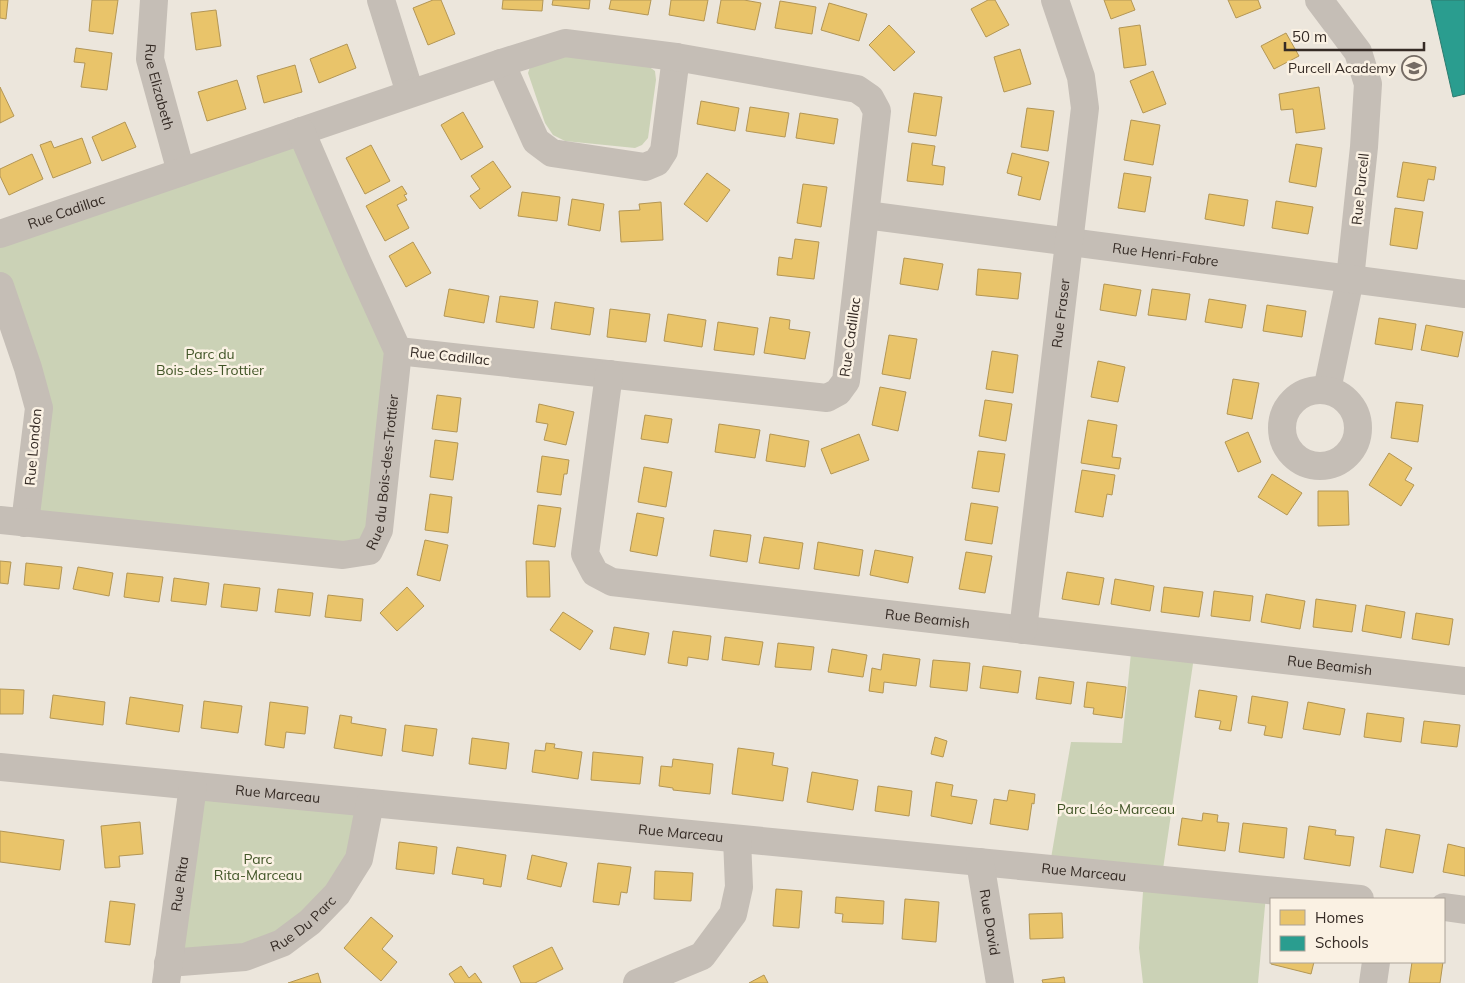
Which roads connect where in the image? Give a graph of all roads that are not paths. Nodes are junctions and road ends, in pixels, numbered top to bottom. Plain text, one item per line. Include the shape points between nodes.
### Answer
1 (154, 0) edge
2 (381, 0) edge
3 (1055, 0) edge
4 (1319, 0) edge
5 (676, 57) junction
6 (501, 62) junction
7 (410, 94) junction
8 (301, 131) junction
9 (180, 172) junction
10 (866, 215) junction
11 (0, 234) edge
12 (1070, 242) junction
13 (1350, 279) junction
14 (0, 286) edge
15 (1465, 294) edge
16 (398, 350) junction
17 (609, 374) junction
18 (1327, 390) dead end
19 (13, 522) edge
20 (1023, 630) junction
21 (1465, 681) edge
22 (0, 767) edge
23 (193, 786) junction
24 (370, 803) junction
25 (737, 839) junction
26 (980, 862) junction
27 (1350, 898) edge
28 (1445, 907) edge
29 (1465, 910) edge
30 (1376, 963) edge
31 (167, 973) edge
32 (638, 983) edge
33 (1000, 983) edge
34 (1373, 983) edge

1 - 9 street, Rue Elizabeth via 150,59
2 - 7 street
3 - 12 street, Rue Fraser via 1081,77 1085,108
4 - 13 street, Rue Purcell via 1358,52 1368,84
5 - 6 street, Rue Cadillac via 565,43
5 - 6 street via 664,151 657,162 645,167 552,153 536,141
5 - 10 street, Rue Cadillac via 857,89 870,98 877,111
6 - 7 street, Rue Cadillac
7 - 8 street, Rue Cadillac
8 - 9 street, Rue Cadillac
8 - 16 street
9 - 11 street, Rue Cadillac
10 - 12 street, Rue Henri-Fabre
10 - 17 street, Rue Cadillac via 846,381 838,392 827,398
12 - 13 street, Rue Henri-Fabre
12 - 20 street, Rue Fraser
13 - 15 street, Rue Henri-Fabre
13 - 18 street, Rue Purcell
14 - 19 street, Rue London via 39,408
16 - 17 street, Rue Cadillac
16 - 19 street, Rue du Bois-des-Trottier via 379,530 369,551 343,555
17 - 20 street, Rue Beamish via 586,554 595,573 612,582
20 - 21 street, Rue Beamish
22 - 23 street, Rue Marceau
23 - 24 street, Rue Marceau
23 - 31 street, Rue Rita
24 - 25 street, Rue Marceau
24 - 31 street, Rue Du Parc via 360,859 337,894 310,922 282,943 245,957
25 - 26 street, Rue Marceau
25 - 32 street via 739,887 733,914 702,956
26 - 27 street, Rue Marceau
26 - 33 street, Rue David
28 - 29 street
30 - 34 street

